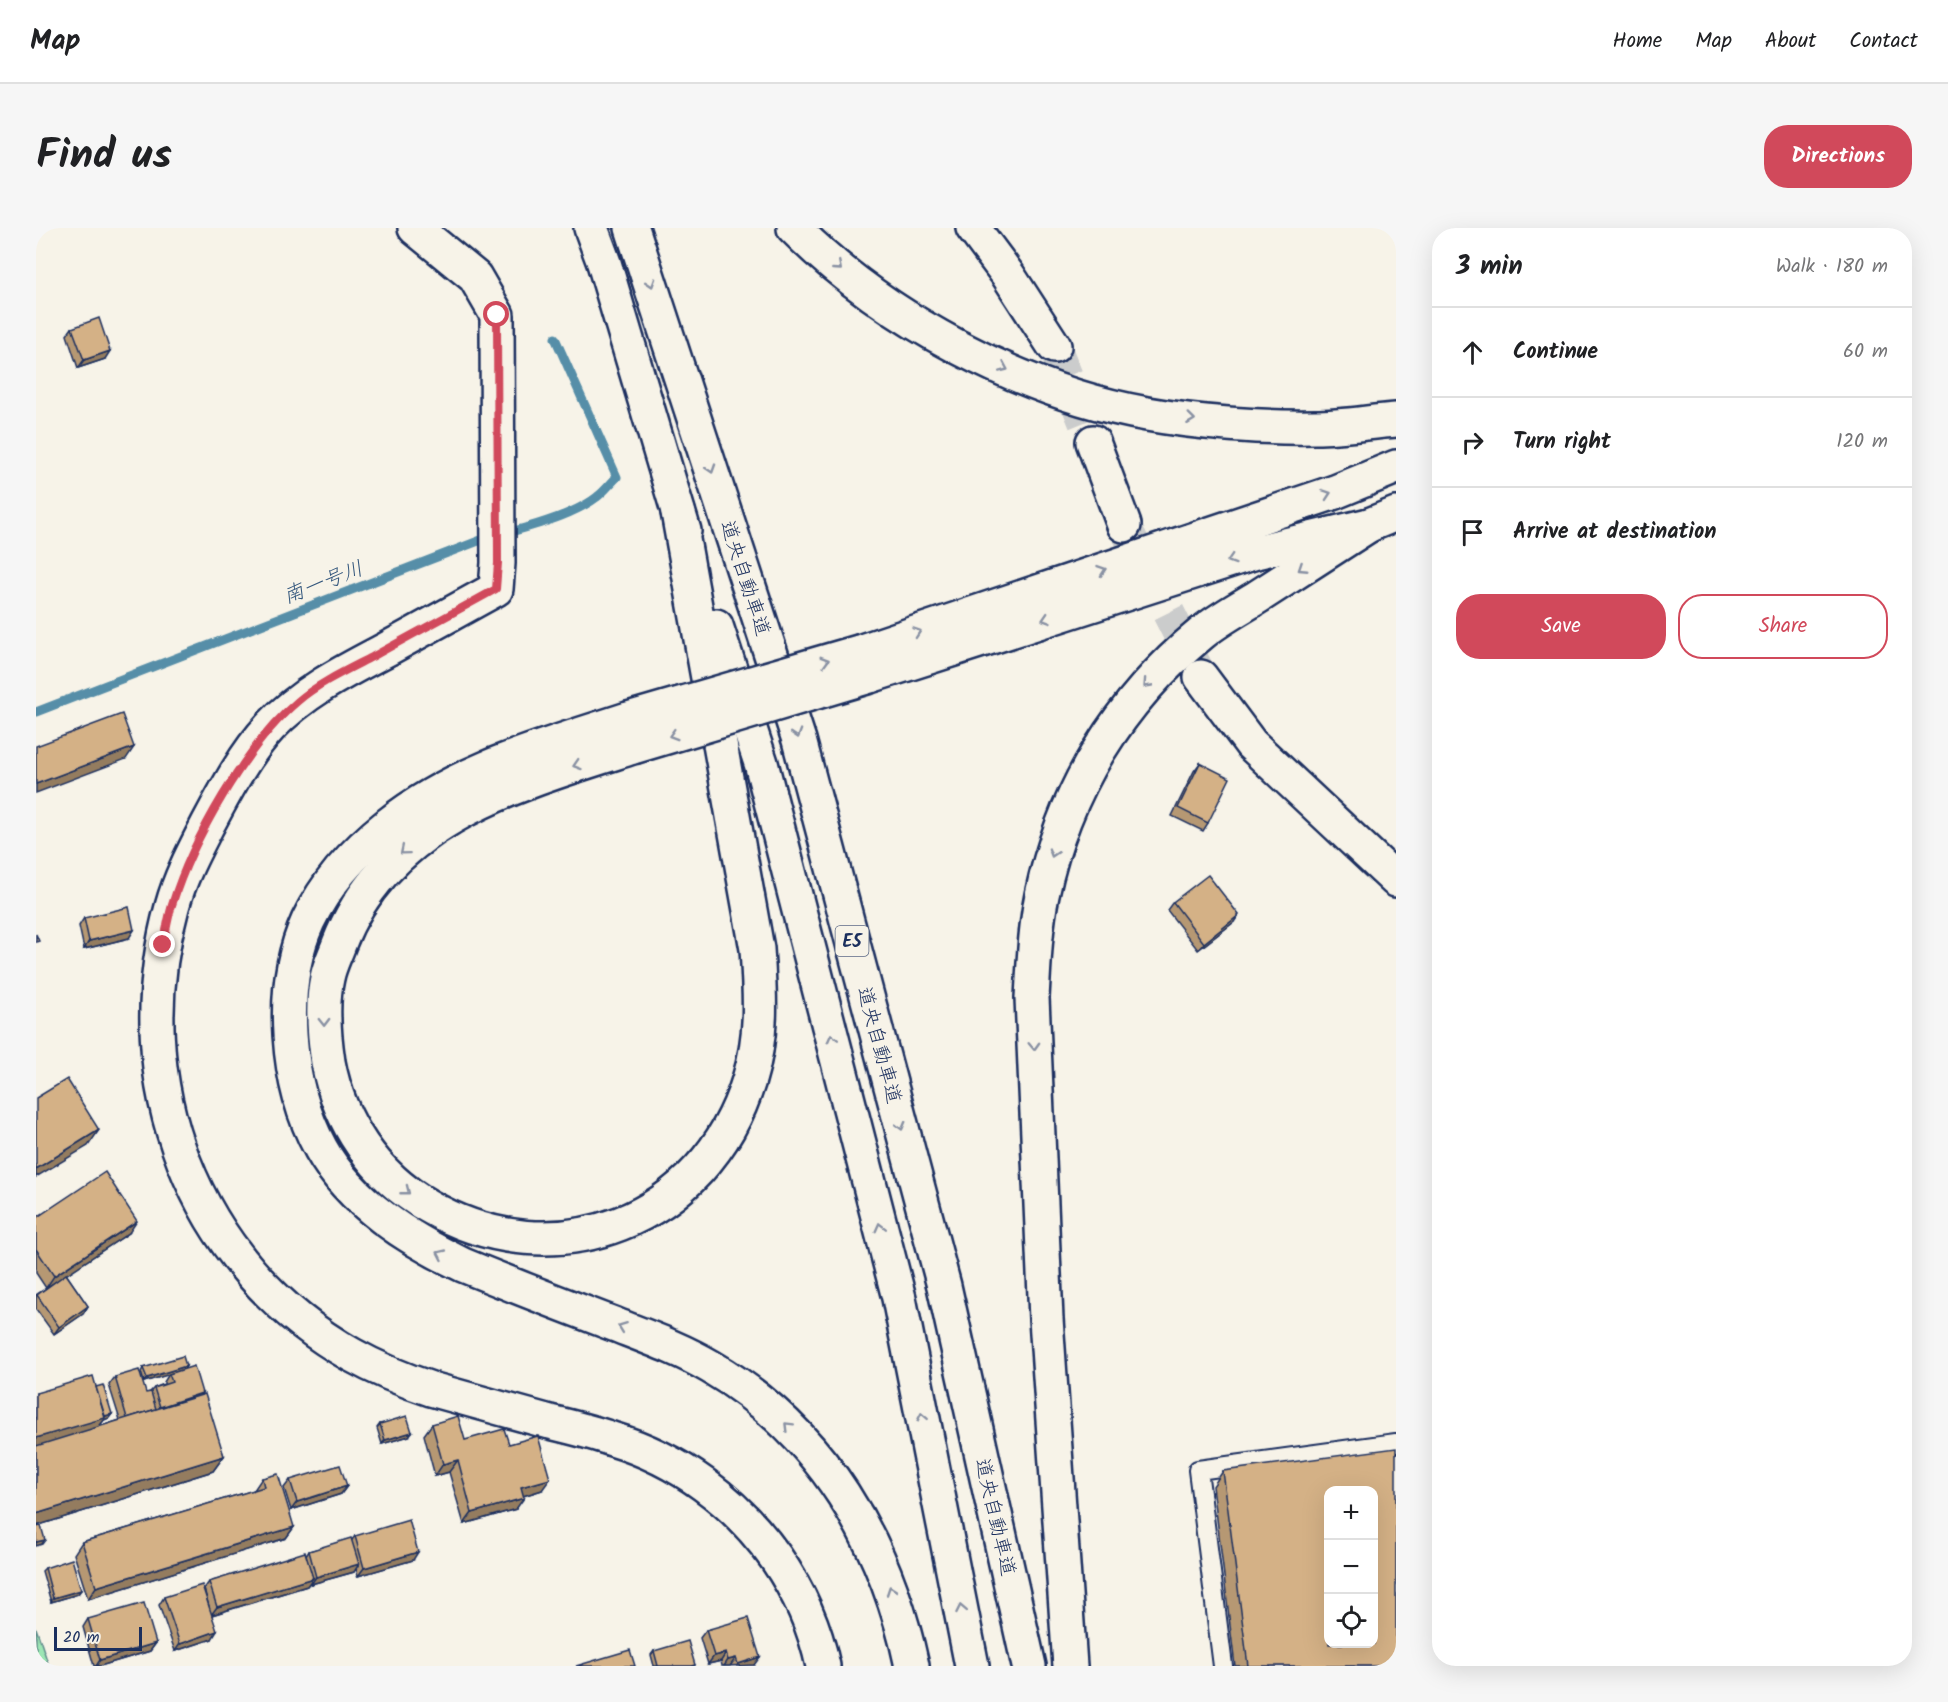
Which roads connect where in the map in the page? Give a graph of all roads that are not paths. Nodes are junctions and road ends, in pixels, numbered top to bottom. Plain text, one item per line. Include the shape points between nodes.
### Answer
1 (415, 228) edge
2 (591, 228) edge
3 (632, 228) edge
4 (794, 228) edge
5 (973, 228) edge
6 (1054, 346) tunnel mouth
7 (1396, 420) edge
8 (1093, 442) tunnel mouth
9 (1396, 467) edge
10 (678, 512) junction
11 (1383, 519) edge
12 (1124, 525) tunnel mouth
13 (866, 663) junction
14 (1201, 677) tunnel mouth
15 (631, 733) junction
16 (1396, 880) edge
17 (1396, 1443) edge
18 (823, 1666) edge
19 (912, 1666) edge
20 (972, 1666) edge
21 (1029, 1666) edge
22 (1070, 1666) edge
23 (1223, 1666) edge

1 - 18 main road via 475,277 497,315 496,589 299,700 269,728 223,795 183,876 163,945 156,1030 159,1071 177,1146 207,1212 231,1249 279,1302 329,1340 377,1368 414,1383 645,1451 712,1490 750,1524 789,1577 806,1612
2 - 10 main road, E5
3 -> 21 main road, 道央自動車道 / E5 via 799,740 944,1286
4 -> 7 main road via 844,273 933,333 983,359 1086,399 1147,414 1258,425 1315,427
5 - 6 main road
8 - 12 main road
13 -> 9 main road
15 -> 10 main road via 462,811 403,850 362,898 345,927 327,978 326,1049 336,1092 350,1127 368,1154 407,1193 474,1227 543,1238 575,1236 605,1229 656,1207 693,1177 712,1155 748,1083 759,1035 757,949
20 -> 10 main road, E5 via 896,1287 761,763
11 -> 13 main road
11 -> 22 main road via 1203,632 1161,669 1106,736 1075,794 1051,857 1037,928 1032,999 1046,1319
13 - 15 main road, bridge
14 - 16 main road via 1251,744
19 -> 15 main road via 892,1592 864,1527 818,1460 789,1426 750,1392 709,1366 661,1342 463,1265 397,1229 338,1173 309,1125 301,1099 289,1029 294,967 308,922 332,881 360,849 433,795 508,758
17 - 23 lane via 1198,1470

